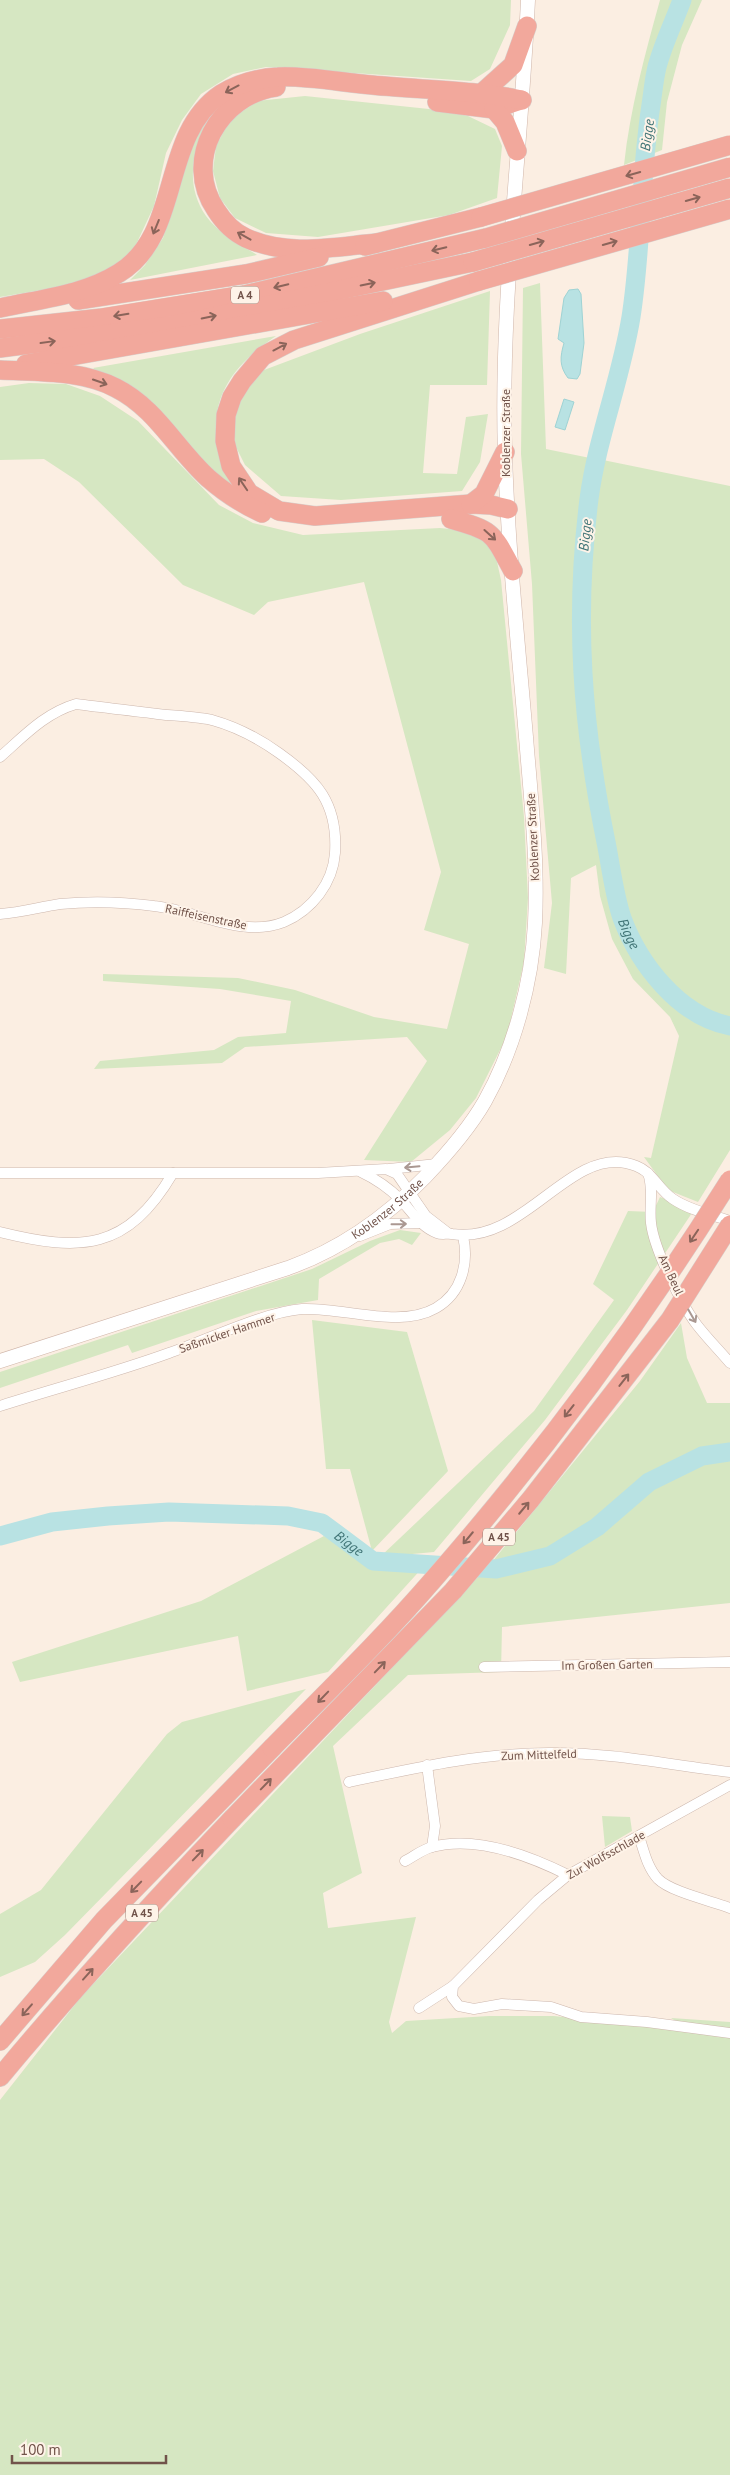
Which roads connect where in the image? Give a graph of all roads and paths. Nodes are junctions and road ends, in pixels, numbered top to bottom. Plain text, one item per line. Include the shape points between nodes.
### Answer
1 (528, 0) edge
2 (527, 26) junction
3 (483, 92) junction
4 (522, 100) junction
5 (494, 109) junction
6 (730, 146) edge
7 (517, 151) junction
8 (730, 167) edge
9 (730, 188) edge
10 (730, 209) edge
11 (377, 243) junction
12 (451, 288) junction
13 (0, 308) edge
14 (0, 329) edge
15 (0, 348) edge
16 (0, 370) edge
17 (505, 452) junction
18 (471, 504) junction
19 (508, 509) junction
20 (451, 519) junction
21 (513, 571) junction
22 (0, 757) edge
23 (0, 914) edge
24 (437, 1164) junction
25 (386, 1169) junction
26 (646, 1170) junction
27 (361, 1172) junction
28 (0, 1173) edge
29 (173, 1173) junction
30 (730, 1180) edge
31 (405, 1196) junction
32 (730, 1221) edge
33 (422, 1223) junction
34 (730, 1225) edge
35 (0, 1232) edge
36 (448, 1233) junction
37 (463, 1236) junction
38 (346, 1242) junction
39 (0, 1361) edge
40 (730, 1363) edge
41 (0, 1406) edge
42 (730, 1662) edge
43 (484, 1667) dead end
44 (427, 1766) junction
45 (730, 1772) edge
46 (350, 1782) dead end
47 (730, 1785) edge
48 (639, 1836) junction
49 (432, 1847) junction
50 (405, 1861) dead end
51 (568, 1875) junction
52 (730, 1908) edge
53 (453, 1986) junction
54 (419, 2008) dead end
55 (730, 2032) edge
56 (0, 2041) edge
57 (0, 2077) edge

1 - 2 main road, Koblenzer Straße
2 - 3 highway via 513,65
2 - 4 main road, Koblenzer Straße
3 - 4 highway
3 -> 13 highway via 442,92 280,77 234,87 207,107 189,134 168,199 150,241 136,261 91,287
4 - 5 highway
4 - 7 main road, Koblenzer Straße
5 - 7 highway via 505,122
11 -> 5 highway via 291,250 258,243 230,227 210,202 203,170 210,135 224,114 234,104 263,89 303,86
6 -> 11 highway, bridge
7 - 17 main road, Koblenzer Straße via 506,317
8 -> 14 highway, A 4, bridge via 486,238 244,295 102,318
15 -> 9 highway, A 4, bridge via 169,326 473,262
12 -> 10 highway, bridge
11 - 13 highway via 246,274 56,303
12 - 16 highway
18 -> 12 highway via 315,516 279,511 249,493 231,466 225,441 226,415 232,397 263,356 294,340
16 -> 20 highway via 86,377 116,388 139,403 208,477 244,505 266,515 310,523
17 - 18 highway via 484,494
17 - 19 main road, Koblenzer Straße
18 - 19 highway
19 - 20 highway
19 - 21 main road, Koblenzer Straße
20 -> 21 highway via 483,528 496,540
21 - 24 main road, Koblenzer Straße via 536,880 531,965 518,1018 484,1103
22 - 23 street, Raiffeisenstraße via 42,720 76,704 209,720 237,728 261,740 306,773 332,814 336,838 334,863 326,886 308,907 284,922 262,928 229,924 156,906 111,902 61,904
24 -> 25 street
24 - 31 main road, Koblenzer Straße
25 - 27 street
25 - 31 street via 397,1174
26 - 32 street via 674,1200
26 - 37 street via 625,1162 600,1164 580,1173 502,1225 480,1234
26 -> 40 street, Am Beul via 651,1182 651,1222 674,1285 696,1323
27 - 29 street
27 - 31 street
28 - 29 street
29 - 35 street via 143,1215 120,1231 98,1240 63,1244
30 -> 56 highway, A 45, bridge via 645,1310 495,1505 425,1589 104,1920
31 - 33 street
31 - 36 street
31 - 38 main road, Koblenzer Straße
33 - 36 street via 439,1234
38 -> 33 street via 390,1224
57 -> 34 highway, A 45, bridge via 138,1917 453,1591 531,1499 670,1320
36 - 37 street
37 - 41 street, Saßmicker Hammer via 466,1247 464,1273 453,1293 437,1308 418,1316 390,1317 301,1309 260,1319 168,1353
38 - 39 main road, Koblenzer Straße via 288,1268
42 - 43 street, Im Großen Garten
44 - 45 street, Zum Mittelfeld via 548,1753 621,1758
44 - 46 street, Zum Mittelfeld
44 - 49 street via 435,1826
47 - 48 street, Zur Wolfsschlade
48 - 51 street, Zur Wolfsschlade
48 - 52 street via 648,1865 659,1880
49 - 50 street
49 - 51 street via 494,1847 542,1862
51 - 53 street, Zur Wolfsschlade via 538,1900
53 - 54 street, Zur Wolfsschlade
53 - 55 street via 452,1998 459,2006 474,2009 502,2004 550,2007 581,2017

